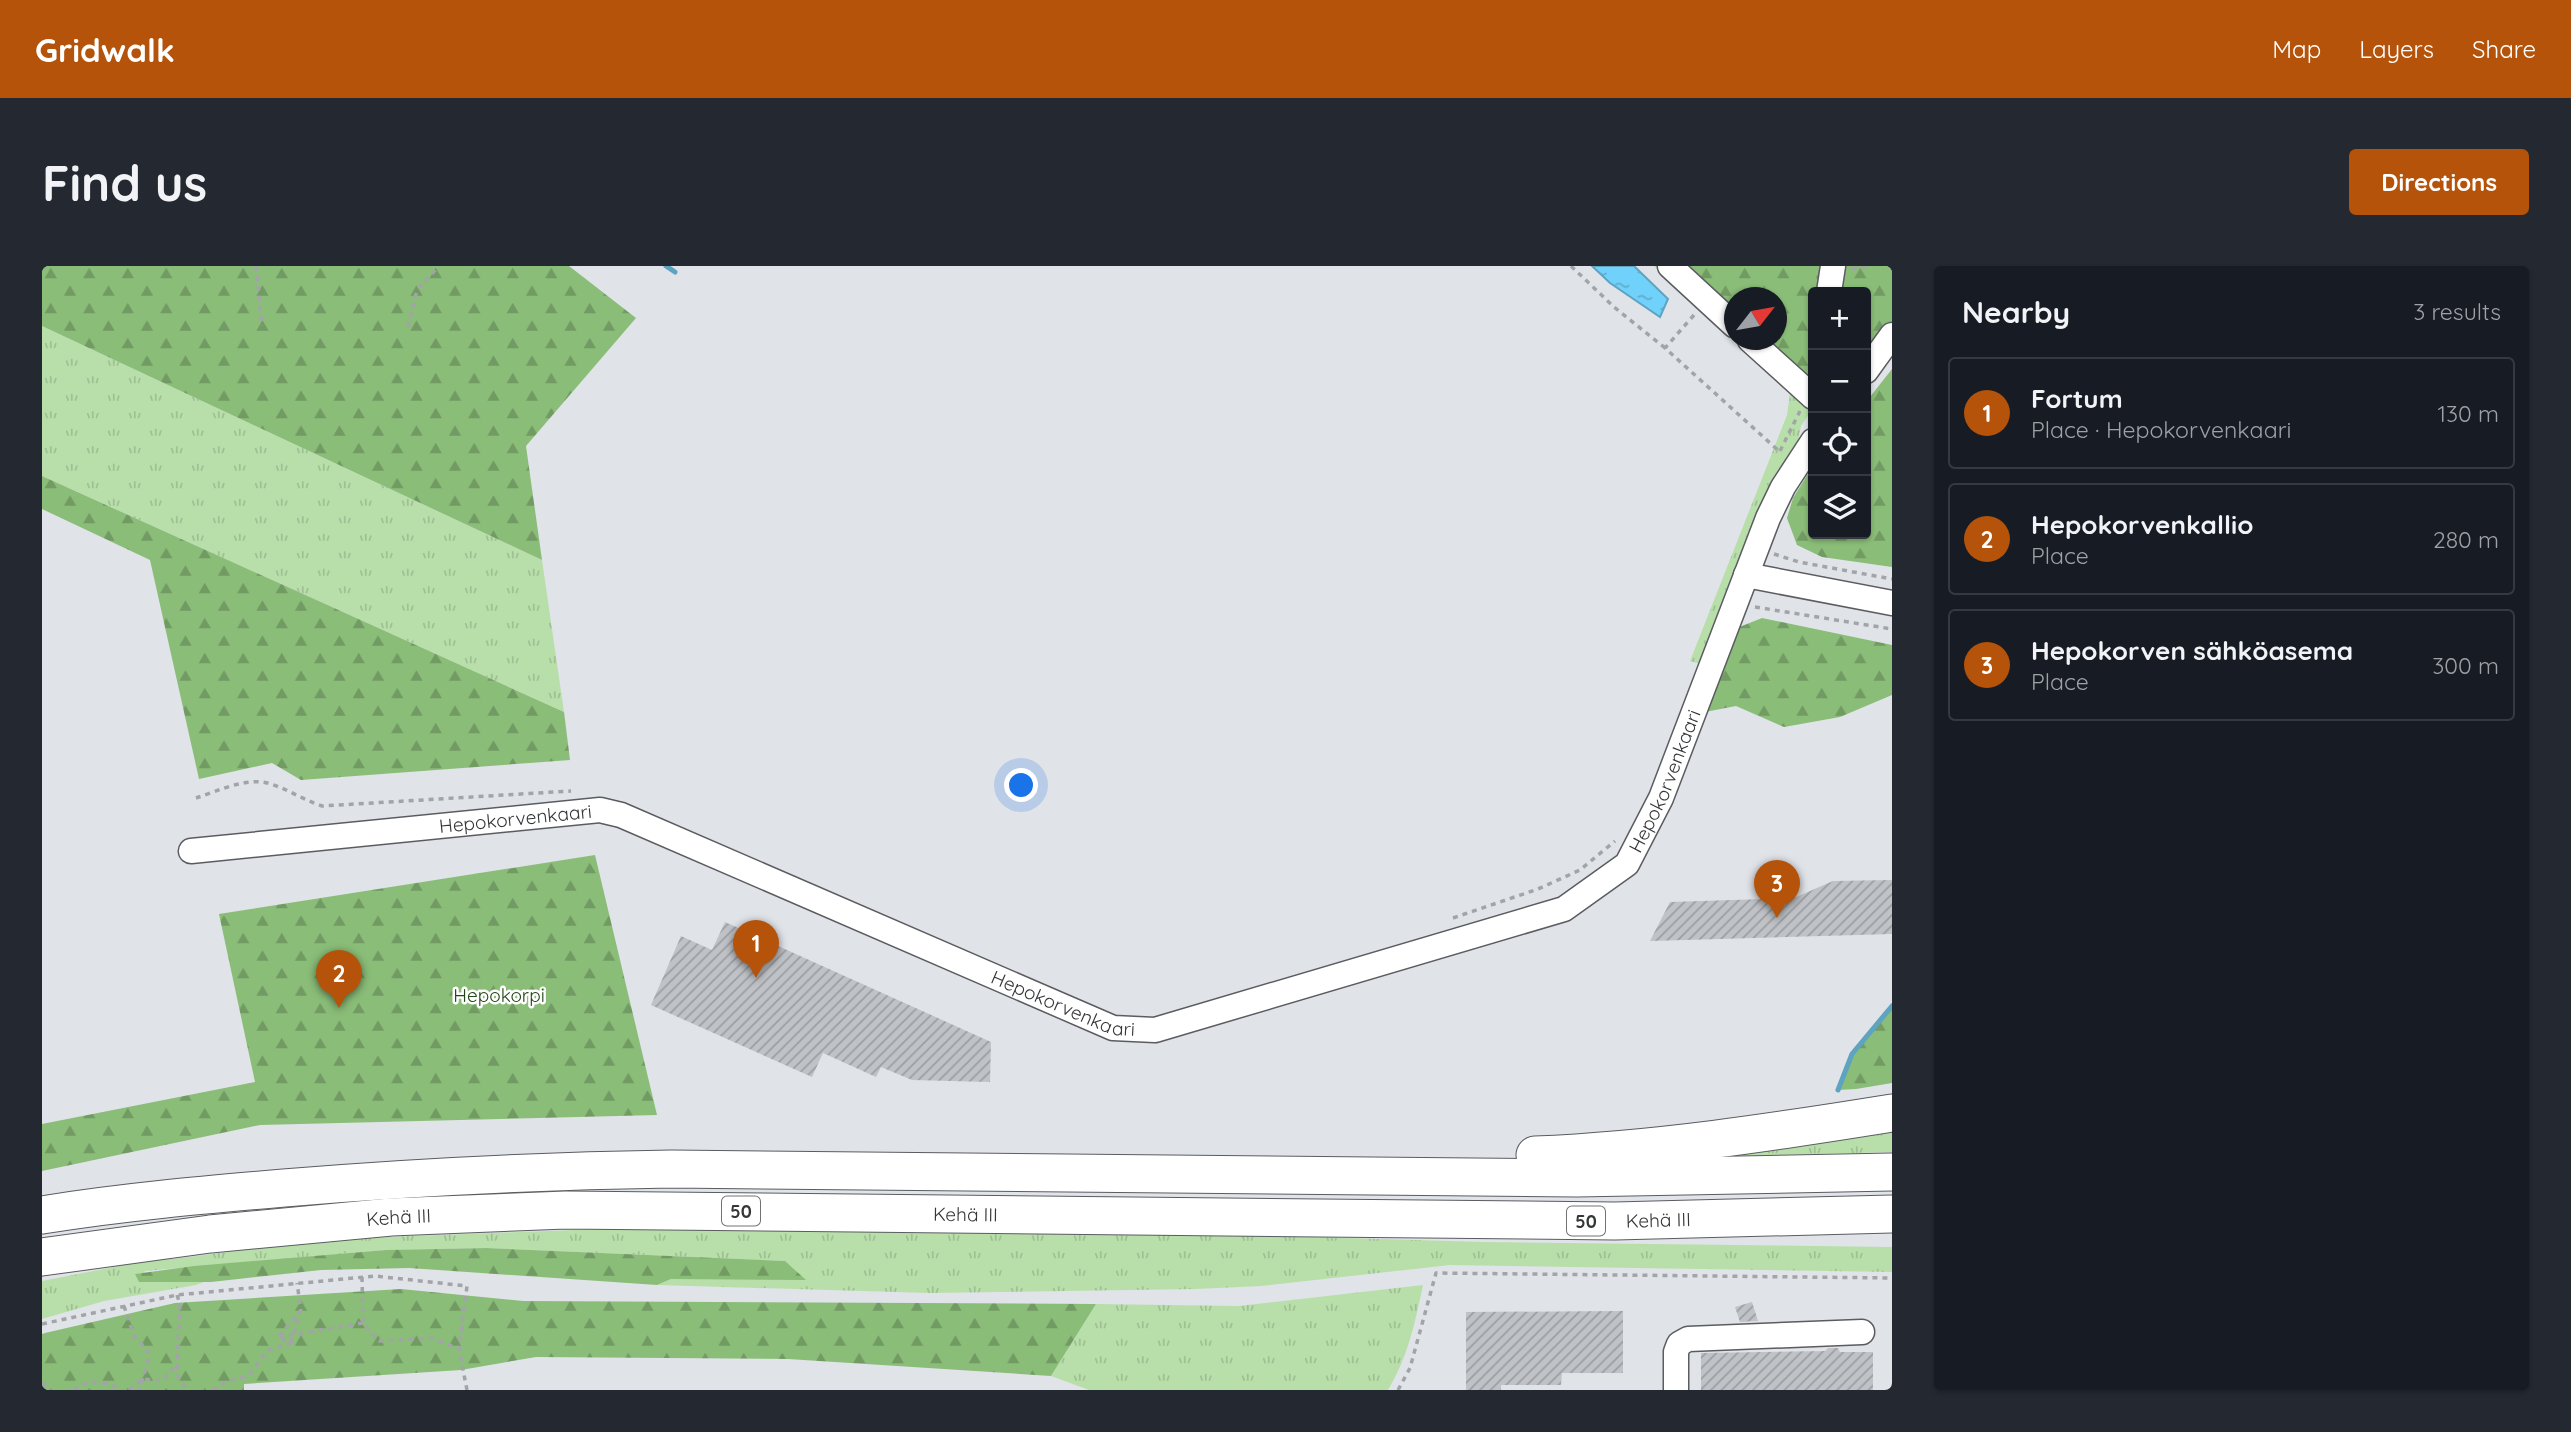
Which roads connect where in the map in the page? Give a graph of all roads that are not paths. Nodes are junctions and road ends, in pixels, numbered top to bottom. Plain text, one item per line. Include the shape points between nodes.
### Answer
1 (1670, 266) edge
2 (1833, 266) edge
3 (1830, 287) edge
4 (1724, 316) edge
5 (1892, 335) edge
6 (1763, 350) edge
7 (1871, 364) edge
8 (1808, 385) edge
9 (1808, 449) edge
10 (1746, 575) junction
11 (1892, 603) edge
12 (191, 851) dead end
13 (1892, 1113) edge
14 (1892, 1172) edge
15 (1231, 1176) junction
16 (1892, 1214) edge
17 (42, 1215) edge
18 (1792, 1218) junction
19 (1892, 1235) edge
20 (42, 1257) edge
21 (1862, 1332) dead end
22 (1676, 1390) edge

1 - 4 street
2 - 3 street
5 - 7 street
6 - 8 street
9 - 10 street, Hepokorvenkaari via 1783,487
10 - 11 street
10 - 12 street, Hepokorvenkaari via 1661,798 1627,864 1564,909 1155,1030 1113,1028 621,815 600,810
13 - 15 highway via 1742,1138 1609,1150 1337,1161
14 - 15 highway, Kehä III / 50 via 1577,1178
15 - 17 highway, Kehä III / 50 via 552,1171 204,1195
16 - 18 highway, Kehä III / 50
18 - 19 highway
18 - 20 highway, Kehä III / 50 via 1615,1221 566,1210 366,1220 210,1234
21 - 22 street via 1688,1339 1676,1352

